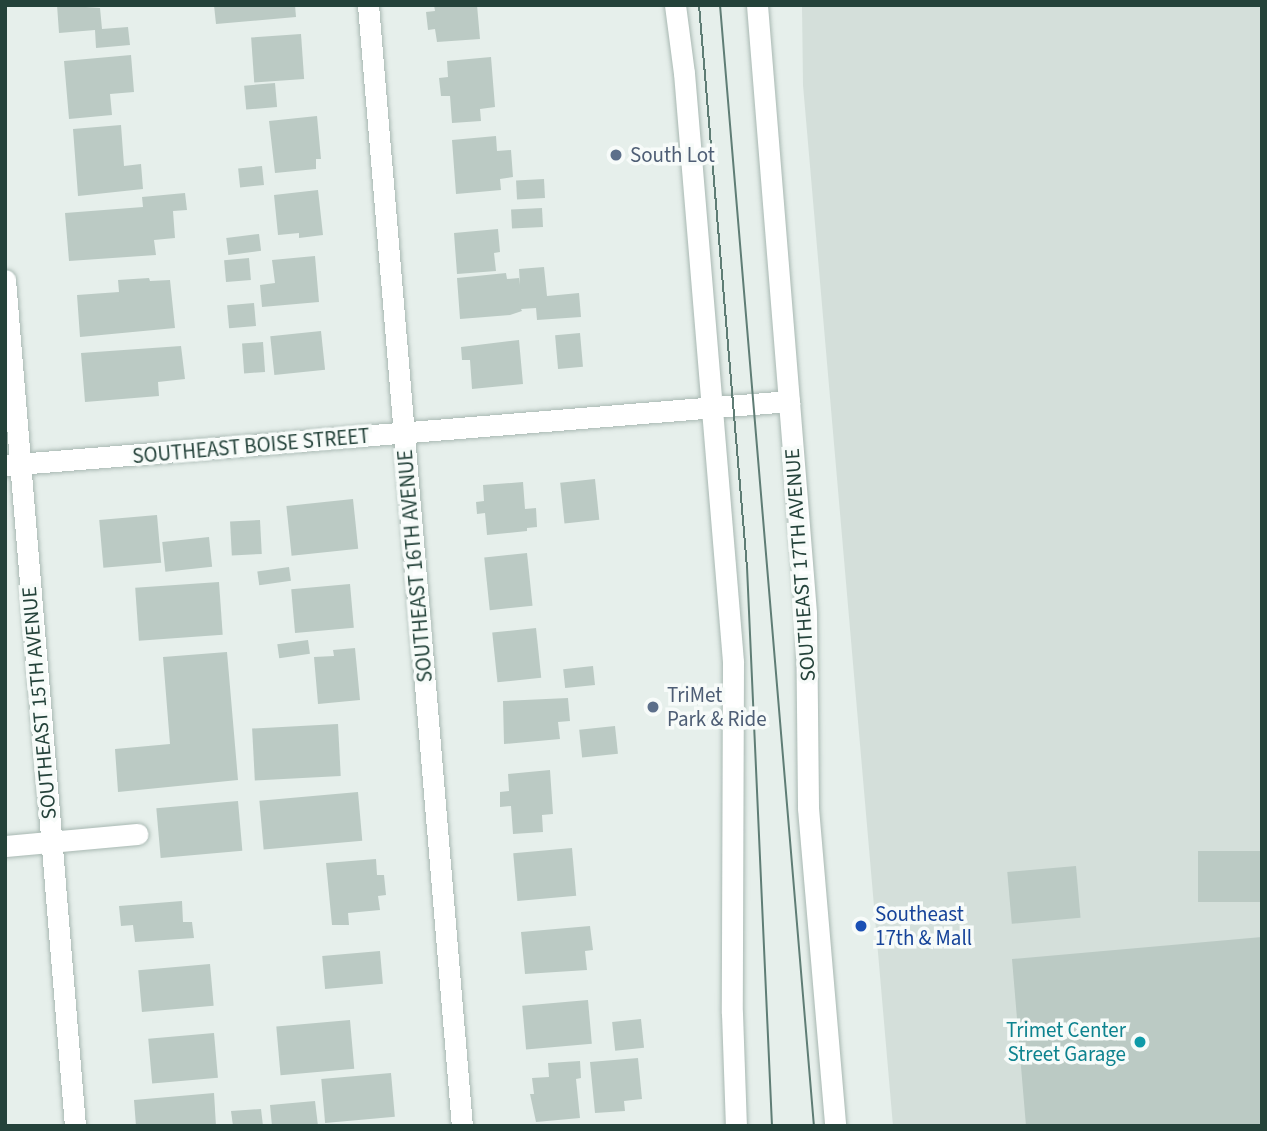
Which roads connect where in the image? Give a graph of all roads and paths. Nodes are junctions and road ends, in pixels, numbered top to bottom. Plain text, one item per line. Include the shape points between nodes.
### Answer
1 (368, 5) edge
2 (675, 5) edge
3 (757, 5) edge
4 (5, 280) edge
5 (789, 401) junction
6 (712, 407) junction
7 (404, 433) junction
8 (12, 465) edge
9 (137, 834) dead end
10 (51, 842) junction
11 (5, 846) edge
12 (75, 1126) edge
13 (462, 1126) edge
14 (736, 1126) edge
15 (835, 1126) edge

1 - 7 street, SOUTHEAST 16TH AVENUE
2 - 6 street
3 - 5 street, SOUTHEAST 17TH AVENUE
4 - 8 street, SOUTHEAST 15TH AVENUE
5 - 6 street, SOUTHEAST BOISE STREET
5 - 15 street, SOUTHEAST 17TH AVENUE via 806,613 808,808
6 - 7 street, SOUTHEAST BOISE STREET
6 - 14 street via 733,662
7 - 8 street, SOUTHEAST BOISE STREET
7 - 13 street, SOUTHEAST 16TH AVENUE
8 - 10 street, SOUTHEAST 15TH AVENUE
9 - 10 street
10 - 11 street
10 - 12 street, SOUTHEAST 15TH AVENUE

